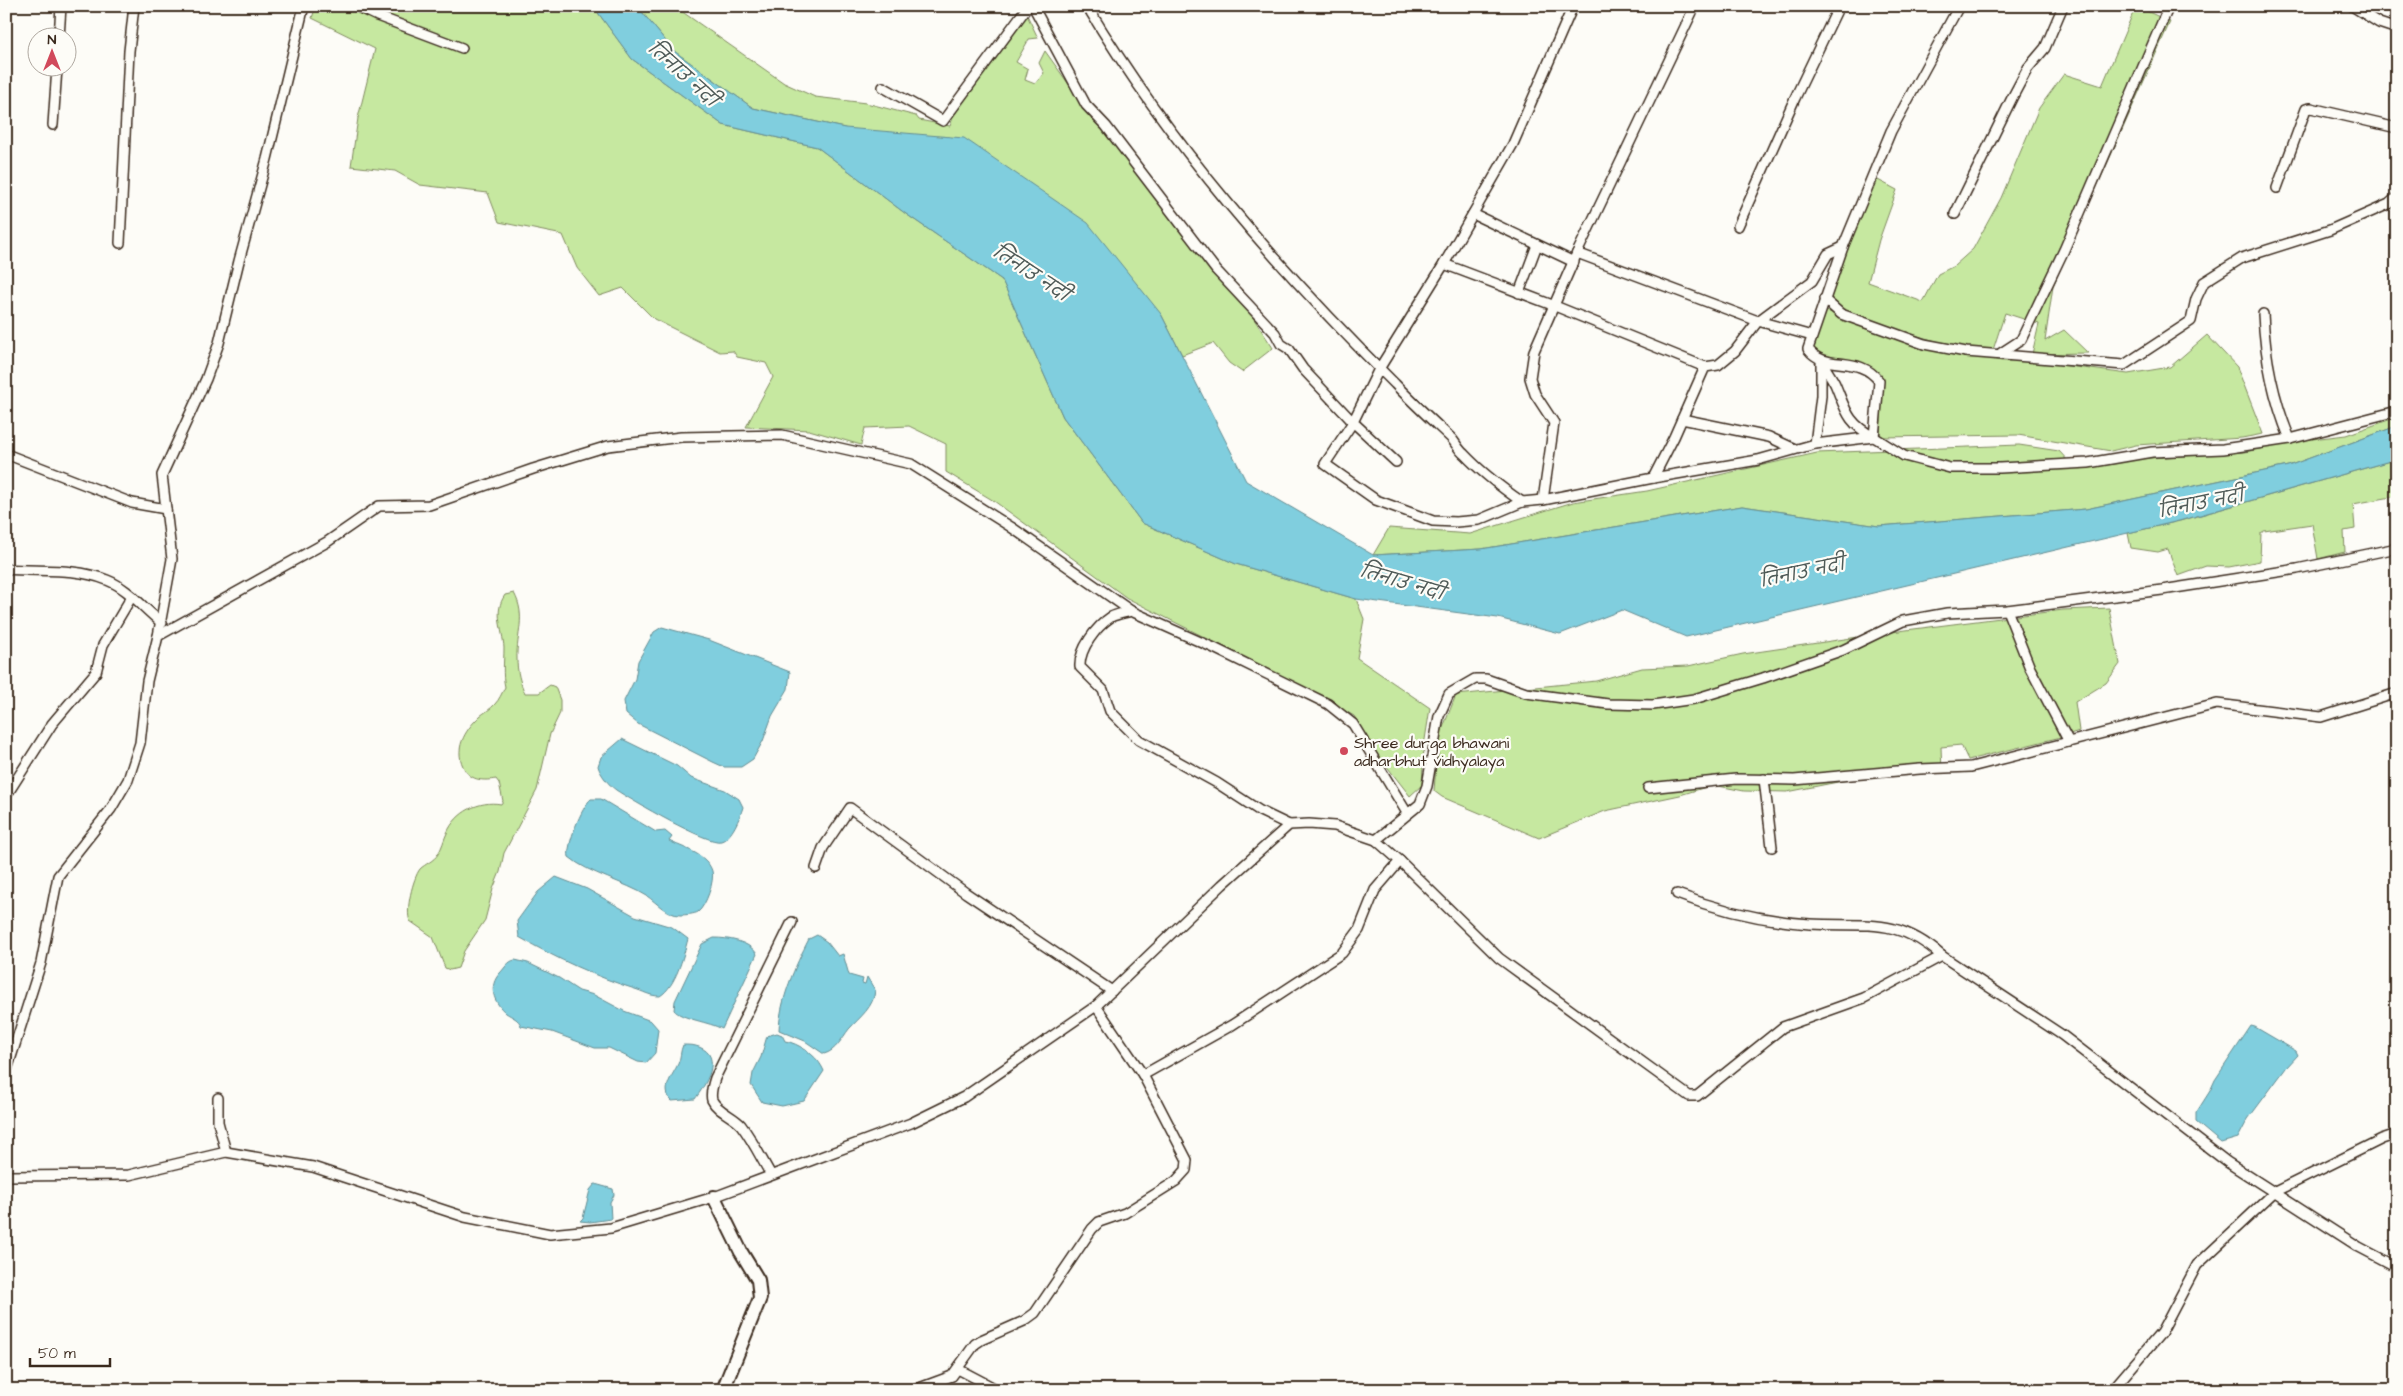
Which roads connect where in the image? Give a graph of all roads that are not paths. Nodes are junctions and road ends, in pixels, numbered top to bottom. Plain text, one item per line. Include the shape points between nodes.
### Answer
1 (61, 6) edge
2 (134, 6) edge
3 (304, 6) edge
4 (356, 6) edge
5 (1028, 6) edge
6 (1033, 6) edge
7 (1086, 6) edge
8 (1573, 6) edge
9 (1695, 6) edge
10 (1839, 6) edge
11 (1959, 6) edge
12 (2063, 6) edge
13 (2169, 6) edge
14 (2352, 6) edge
15 (60, 28) edge
16 (2397, 29) edge
17 (462, 48) dead end
18 (56, 78) edge
19 (883, 87) dead end
20 (53, 125) dead end
21 (2397, 128) edge
22 (2277, 188) dead end
23 (2397, 197) edge
24 (1474, 214) junction
25 (1955, 214) dead end
26 (1738, 226) dead end
27 (120, 243) dead end
28 (1537, 245) junction
29 (1843, 247) junction
30 (1578, 253) junction
31 (1574, 262) junction
32 (1444, 264) junction
33 (1519, 293) junction
34 (1824, 299) junction
35 (1555, 306) junction
36 (2262, 314) dead end
37 (1758, 322) junction
38 (1812, 336) junction
39 (2000, 353) junction
40 (1821, 360) junction
41 (1705, 367) junction
42 (1379, 369) junction
43 (2397, 411) edge
44 (1682, 419) junction
45 (1352, 422) junction
46 (1874, 436) junction
47 (2290, 439) junction
48 (1815, 444) junction
49 (1795, 449) junction
50 (6, 454) edge
51 (1396, 462) dead end
52 (1652, 478) junction
53 (1543, 500) junction
54 (1522, 502) junction
55 (166, 509) junction
56 (2397, 548) edge
57 (6, 569) edge
58 (132, 596) junction
59 (2007, 610) junction
60 (1131, 611) junction
61 (162, 623) junction
62 (158, 636) junction
63 (2397, 693) edge
64 (2069, 742) junction
65 (1764, 779) junction
66 (1648, 788) dead end
67 (6, 796) edge
68 (1407, 813) junction
69 (1289, 825) junction
70 (1376, 840) junction
71 (1772, 846) dead end
72 (1400, 861) junction
73 (816, 868) dead end
74 (1677, 894) dead end
75 (792, 922) dead end
76 (1942, 956) junction
77 (1112, 991) junction
78 (1096, 1006) junction
79 (6, 1073) edge
80 (1143, 1075) junction
81 (218, 1098) dead end
82 (2397, 1134) edge
83 (226, 1152) junction
84 (6, 1176) edge
85 (771, 1176) junction
86 (2275, 1192) junction
87 (714, 1196) junction
88 (2397, 1267) edge
89 (958, 1369) junction
90 (723, 1390) edge
91 (914, 1390) edge
92 (998, 1390) edge
93 (2112, 1390) edge

1 - 15 street
2 - 27 street
3 - 55 street via 268,159 238,260 219,343 162,475
4 - 17 street
5 - 19 street via 943,121
6 - 45 street via 1086,105 1106,126 1216,270
7 - 42 street via 1168,130 1260,243
8 - 24 street via 1513,144
9 - 30 street
10 - 26 street
11 - 29 street via 1891,131
12 - 25 street via 2045,48 2028,68
13 - 39 street via 2064,250 2021,340
14 - 16 street via 2379,23
18 - 20 street
21 - 22 street via 2362,118 2306,109
23 - 39 street via 2330,230 2242,258 2204,282 2191,321 2124,365
24 - 28 street
24 - 32 street
28 - 31 street
28 - 33 street
29 - 34 street
29 - 37 street via 1828,254 1812,280
30 - 31 street
30 - 37 street
31 - 35 street
32 - 33 street
32 - 42 street
33 - 35 street
34 - 38 street
34 - 39 street via 1840,314 1924,344 1966,352
35 - 41 street
35 - 53 street via 1534,351 1530,378 1535,394 1554,424
36 - 47 street via 2265,353 2280,415
37 - 38 street
37 - 41 street via 1735,351 1718,365
38 - 40 street via 1808,349
40 - 46 street via 1844,410 1858,428
40 - 46 street via 1862,366 1879,382
40 - 48 street via 1821,396
41 - 44 street
42 - 45 street
42 - 54 street via 1464,454
43 - 47 street
44 - 49 street via 1769,437
44 - 52 street
45 - 51 street
45 - 54 street via 1325,464 1376,500 1433,521 1456,522 1479,520
46 - 47 street via 1904,456 1950,468 2088,463 2152,452 2223,449
46 - 48 street
48 - 49 street
49 - 52 street via 1758,460
50 - 55 street via 132,503
52 - 53 street
53 - 54 street
55 - 61 street via 172,559
56 - 59 street via 2297,569
57 - 58 street via 62,569 107,580
58 - 61 street
58 - 67 street via 103,645 96,672 52,724
59 - 64 street via 2030,668
59 - 68 street via 1947,613 1903,621 1843,650 1763,678 1694,699 1654,705 1608,704 1526,694 1486,679 1474,679 1449,694 1439,716 1427,786 1420,804
60 - 62 street via 1011,527 911,464 782,435 709,436 608,446 429,505 379,506 327,542
60 - 68 street via 1223,652 1328,704 1345,716
60 - 69 street via 1112,616 1095,631 1080,658 1080,667 1104,690 1110,712 1139,740
61 - 62 street
62 - 79 street via 147,681 140,743 128,780 111,809 58,876 41,963
63 - 64 street via 2321,717 2217,704
64 - 65 street via 1971,767 1794,780
65 - 66 street
65 - 71 street
68 - 70 street
69 - 70 street via 1335,826
69 - 77 street
70 - 72 street
72 - 76 street via 1499,958 1689,1096 1697,1096 1783,1027 1864,998
72 - 80 street via 1374,890 1359,930 1342,953 1232,1025
73 - 77 street via 823,848 850,808 966,893
74 - 76 street via 1762,918 1811,924 1864,923 1892,928 1914,935
75 - 85 street via 715,1078 711,1095 712,1102 734,1117 742,1127
76 - 86 street via 2062,1035 2227,1162
77 - 78 street
78 - 80 street
78 - 85 street via 964,1097 911,1123
80 - 89 street via 1187,1160 1186,1170 1168,1187 1125,1213 1099,1222 1035,1313 975,1344
81 - 83 street via 218,1122
82 - 86 street
83 - 84 street via 129,1176
83 - 87 street via 313,1167 466,1217 550,1234 610,1228
85 - 87 street
86 - 88 street via 2359,1248
86 - 93 street via 2197,1265 2161,1333
87 - 90 street via 758,1280 760,1298
89 - 91 street via 946,1380
89 - 92 street

